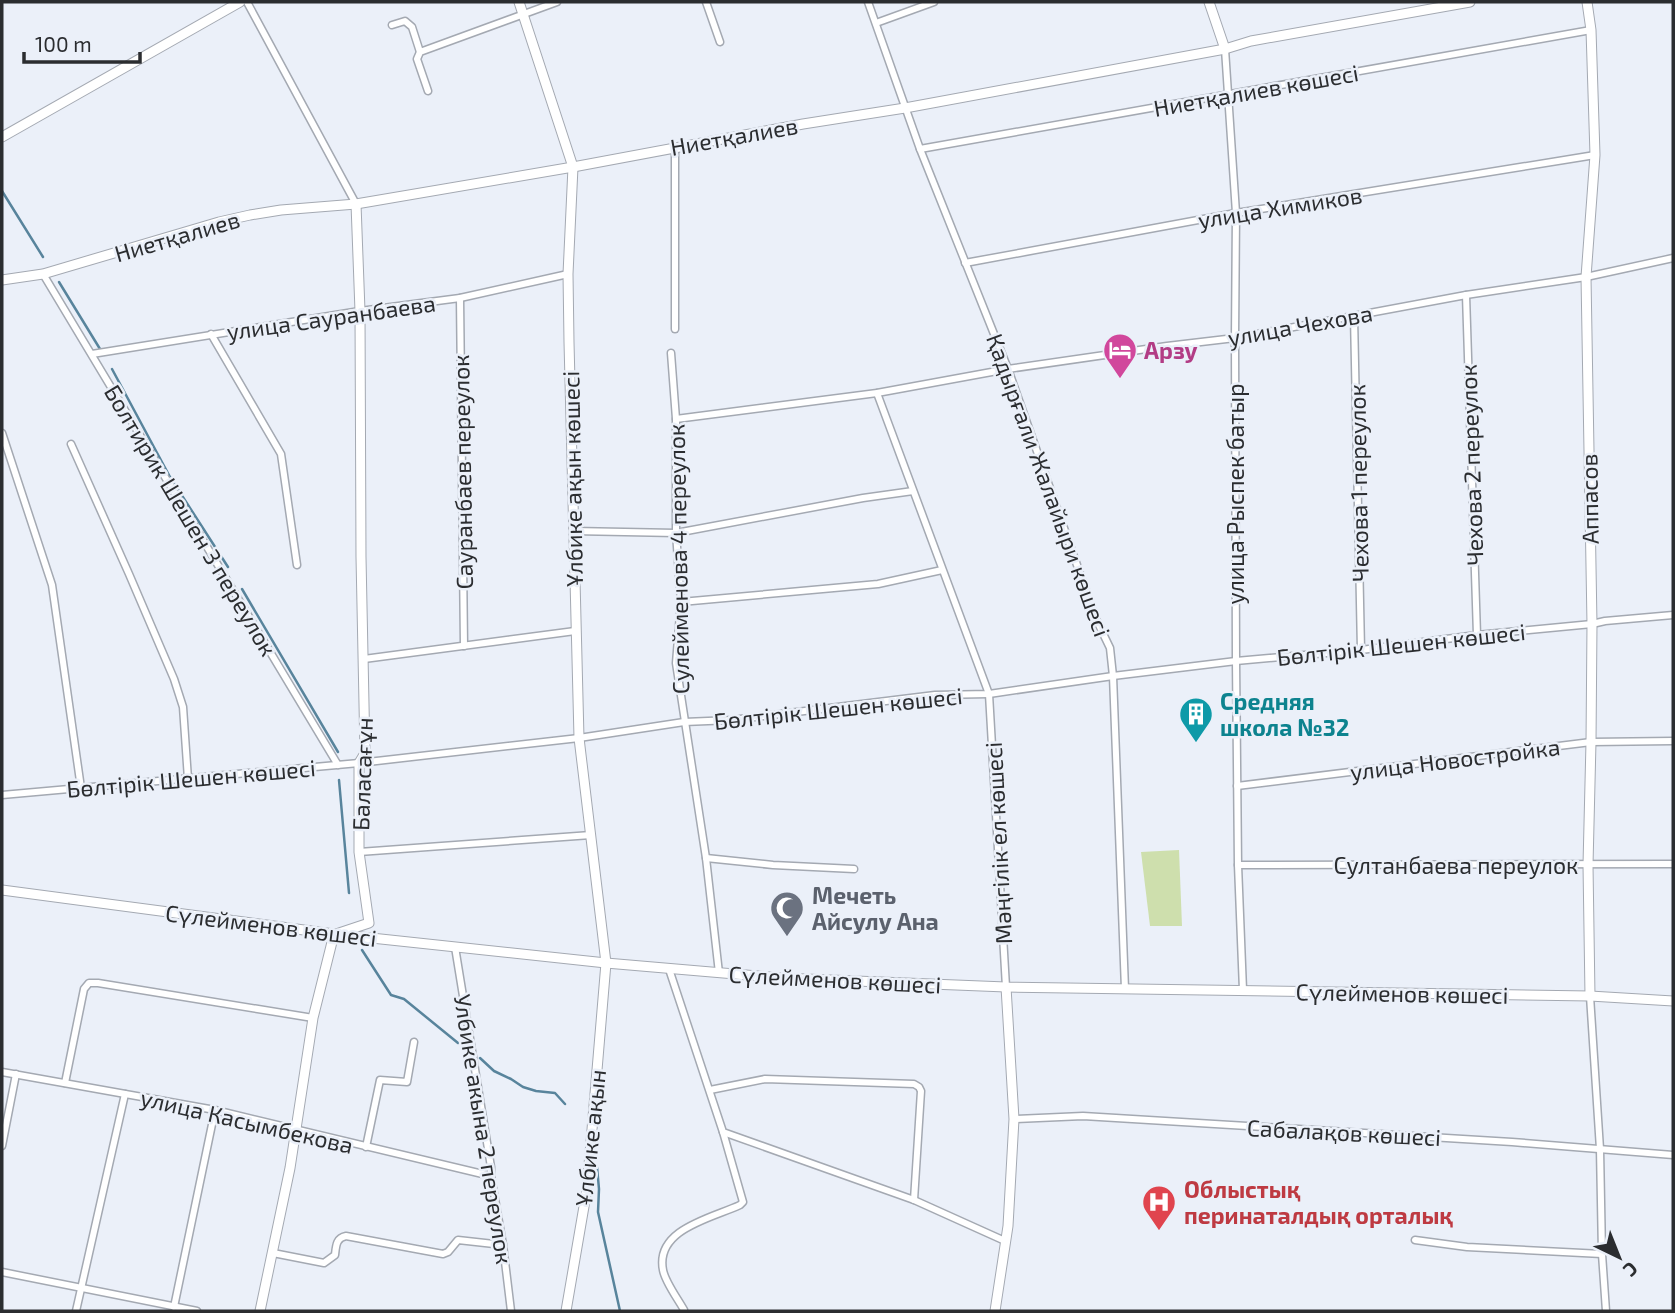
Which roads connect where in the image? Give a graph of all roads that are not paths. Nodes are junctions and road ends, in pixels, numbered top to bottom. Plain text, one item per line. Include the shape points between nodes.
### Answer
1 (240, 2) edge
2 (247, 2) edge
3 (519, 2) edge
4 (557, 2) edge
5 (706, 2) edge
6 (868, 2) edge
7 (934, 2) edge
8 (1209, 2) edge
9 (1470, 2) edge
10 (1587, 2) edge
11 (523, 14) junction
12 (876, 23) junction
13 (392, 25) dead end
14 (1591, 30) junction
15 (720, 41) dead end
16 (1226, 49) junction
17 (420, 52) junction
18 (428, 91) dead end
19 (1228, 95) junction
20 (905, 108) junction
21 (2, 137) edge
22 (674, 147) junction
23 (920, 149) junction
24 (1595, 155) junction
25 (573, 167) junction
26 (356, 204) junction
27 (1236, 213) junction
28 (1673, 258) edge
29 (965, 263) junction
30 (43, 274) junction
31 (568, 274) junction
32 (1586, 277) junction
33 (2, 280) edge
34 (1466, 295) junction
35 (460, 298) junction
36 (360, 311) junction
37 (1354, 316) junction
38 (675, 329) dead end
39 (211, 334) junction
40 (1235, 338) junction
41 (671, 353) dead end
42 (92, 354) junction
43 (1008, 369) junction
44 (877, 393) junction
45 (676, 419) junction
46 (2, 433) edge
47 (71, 444) dead end
48 (913, 491) junction
49 (573, 531) junction
50 (676, 533) junction
51 (297, 565) dead end
52 (942, 570) junction
53 (681, 602) junction
54 (1673, 615) edge
55 (1592, 624) junction
56 (575, 631) junction
57 (1477, 635) junction
58 (464, 646) junction
59 (1362, 650) junction
60 (364, 659) junction
61 (1236, 661) junction
62 (1114, 676) junction
63 (989, 694) junction
64 (684, 723) junction
65 (579, 738) junction
66 (1591, 741) junction
67 (1673, 741) edge
68 (359, 763) junction
69 (338, 765) junction
70 (188, 779) junction
71 (1237, 786) junction
72 (81, 788) junction
73 (2, 795) edge
74 (591, 835) junction
75 (359, 852) junction
76 (706, 859) junction
77 (1673, 864) edge
78 (1238, 865) junction
79 (1588, 865) junction
80 (854, 869) dead end
81 (2, 890) edge
82 (334, 934) junction
83 (456, 947) junction
84 (606, 964) junction
85 (669, 969) junction
86 (719, 973) junction
87 (1006, 987) junction
88 (1125, 989) junction
89 (1243, 990) junction
90 (1590, 996) junction
91 (1673, 1001) edge
92 (313, 1018) junction
93 (414, 1042) dead end
94 (2, 1072) edge
95 (16, 1074) junction
96 (65, 1083) junction
97 (710, 1090) junction
98 (125, 1094) junction
99 (215, 1110) junction
100 (1014, 1119) junction
101 (297, 1130) junction
102 (723, 1132) junction
103 (2, 1146) edge
104 (366, 1147) junction
105 (1600, 1149) junction
106 (1673, 1155) edge
107 (491, 1176) junction
108 (914, 1200) junction
109 (1415, 1240) dead end
110 (1005, 1241) junction
111 (503, 1245) junction
112 (273, 1253) junction
113 (1602, 1254) junction
114 (2, 1272) edge
115 (81, 1288) junction
116 (174, 1307) junction
117 (684, 1310) edge
118 (76, 1311) edge
119 (197, 1311) edge
120 (260, 1311) edge
121 (511, 1311) edge
122 (566, 1311) edge
123 (995, 1311) edge
124 (1606, 1311) edge

1 - 21 street
2 - 26 street
3 - 11 street, Ұлбике ақын көшесі
4 - 11 street
5 - 15 street
6 - 12 street, Қадырғали Жалайыри көшесі
7 - 12 street
8 - 16 street, улица Рыспек батыр
9 - 16 street, Ниетқалиев
10 - 14 street, Аппасов
11 - 17 street
11 - 25 street, Ұлбике ақын көшесі
12 - 20 street, Қадырғали Жалайыри көшесі
13 - 17 street via 405,22 412,27
14 - 19 street, Ниетқалиев көшесі
14 - 24 street, Аппасов
16 - 19 street, улица Рыспек батыр
16 - 20 street, Ниетқалиев
17 - 18 street via 417,59
19 - 23 street, Ниетқалиев көшесі
19 - 27 street, улица Рыспек батыр
20 - 22 street, Ниетқалиев
20 - 23 street, Қадырғали Жалайыри көшесі
22 - 25 street, Ниетқалиев
22 - 38 street
23 - 29 street, Қадырғали Жалайыри көшесі
24 - 27 street, улица Химиков
24 - 32 street, Аппасов
25 - 26 street, Ниетқалиев
25 - 31 street, Ұлбике ақын көшесі
26 - 30 street, Ниетқалиев via 219,222
26 - 36 street, Баласағұн
27 - 29 street, улица Химиков
27 - 40 street, улица Рыспек батыр
28 - 32 street, улица Чехова
29 - 43 street, Қадырғали Жалайыри көшесі
30 - 33 street, Ниетқалиев
30 - 42 street, Болтирик Шешен 3 переулок
31 - 35 street, улица Сауранбаева
31 - 49 street, Ұлбике ақын көшесі
32 - 34 street, улица Чехова
32 - 55 street, Аппасов
34 - 37 street, улица Чехова
34 - 57 street, Чехова 2 переулок
35 - 36 street, улица Сауранбаева
35 - 58 street, Сауранбаев переулок
36 - 39 street, улица Сауранбаева
36 - 60 street, Баласағұн
37 - 40 street, улица Чехова
37 - 59 street, Чехова 1 переулок
39 - 42 street, улица Сауранбаева
39 - 51 street via 281,454
40 - 43 street, улица Чехова
40 - 61 street, улица Рыспек батыр
41 - 45 street, Сулейменова 4 переулок
42 - 69 street, Болтирик Шешен 3 переулок
43 - 44 street, улица Чехова
43 - 62 street, Қадырғали Жалайыри көшесі via 1110,648
44 - 45 street, улица Чехова
44 - 48 street, Мәңгілік ел көшесі
45 - 50 street, Сулейменова 4 переулок
46 - 72 street via 52,585
47 - 70 street via 174,679 183,707
48 - 50 street
48 - 52 street, Мәңгілік ел көшесі
49 - 50 street
49 - 56 street, Ұлбике ақын көшесі
50 - 53 street, Сулейменова 4 переулок
52 - 53 street via 878,584
52 - 63 street, Мәңгілік ел көшесі
53 - 64 street, Сулейменова 4 переулок via 676,663
54 - 55 street, Бөлтірік Шешен көшесі
55 - 57 street, Бөлтірік Шешен көшесі
55 - 66 street, Аппасов
56 - 58 street
56 - 65 street, Ұлбике ақын көшесі
57 - 59 street, Бөлтірік Шешен көшесі
58 - 60 street
59 - 61 street, Бөлтірік Шешен көшесі
60 - 68 street, Баласағұн via 365,753
61 - 62 street, Бөлтірік Шешен көшесі
61 - 71 street, улица Рыспек батыр
62 - 63 street, Бөлтірік Шешен көшесі
62 - 88 street, Қадырғали Жалайыри көшесі
63 - 64 street, Бөлтірік Шешен көшесі via 934,695
63 - 87 street, Мәңгілік ел көшесі
64 - 65 street, Бөлтірік Шешен көшесі
64 - 76 street, Сулейменова 4 переулок
65 - 68 street, Бөлтірік Шешен көшесі
65 - 74 street, Ұлбике ақын көшесі
66 - 67 street, улица Новостройка
66 - 71 street, улица Новостройка
66 - 79 street, Аппасов
68 - 69 street, Бөлтірік Шешен көшесі
68 - 75 street, Баласағұн
69 - 70 street, Бөлтірік Шешен көшесі
70 - 72 street, Бөлтірік Шешен көшесі
71 - 78 street, улица Рыспек батыр
72 - 73 street, Бөлтірік Шешен көшесі
74 - 75 street
74 - 84 street, Ұлбике ақын көшесі
75 - 82 street, Баласағұн via 369,923
76 - 80 street
76 - 86 street, Сулейменова 4 переулок
77 - 79 street, Султанбаева переулок
78 - 79 street, Султанбаева переулок
78 - 89 street, улица Рыспек батыр
79 - 90 street, Аппасов
81 - 82 street, Сүлейменов көшесі
82 - 83 street, Сүлейменов көшесі
82 - 92 street
83 - 84 street, Сүлейменов көшесі
83 - 107 street, Улбике акына 2 переулок
84 - 85 street, Сүлейменов көшесі
84 - 122 street, Ұлбике ақын via 587,1189
85 - 86 street, Сүлейменов көшесі
85 - 97 street
86 - 87 street, Сүлейменов көшесі
87 - 88 street, Сүлейменов көшесі
87 - 100 street, Мәңгілік ел көшесі
88 - 89 street, Сүлейменов көшесі
89 - 90 street, Сүлейменов көшесі
90 - 91 street, Сүлейменов көшесі
90 - 105 street
92 - 96 street via 89,983
92 - 101 street
93 - 104 street via 407,1082 380,1080
94 - 95 street, улица Касымбекова
95 - 96 street, улица Касымбекова
95 - 103 street
96 - 98 street, улица Касымбекова
97 - 102 street
97 - 108 street via 765,1079 914,1084 921,1091
98 - 99 street, улица Касымбекова
98 - 115 street
99 - 101 street, улица Касымбекова
99 - 116 street
100 - 105 street, Сабалақов көшесі via 1083,1116
100 - 110 street, Мәңгілік ел көшесі
101 - 104 street, улица Касымбекова
101 - 112 street
102 - 108 street
102 - 117 street via 743,1202 675,1234 663,1254 663,1272
104 - 107 street, улица Касымбекова
105 - 106 street, Сабалақов көшесі
105 - 113 street
107 - 111 street, Улбике акына 2 переулок
108 - 110 street
109 - 113 street
110 - 123 street, Мәңгілік ел көшесі
111 - 112 street via 458,1240 443,1254 346,1236 337,1241 335,1255 324,1263
111 - 121 street, Улбике акына 2 переулок
112 - 120 street
113 - 124 street
114 - 115 street
115 - 116 street
115 - 118 street
116 - 119 street

